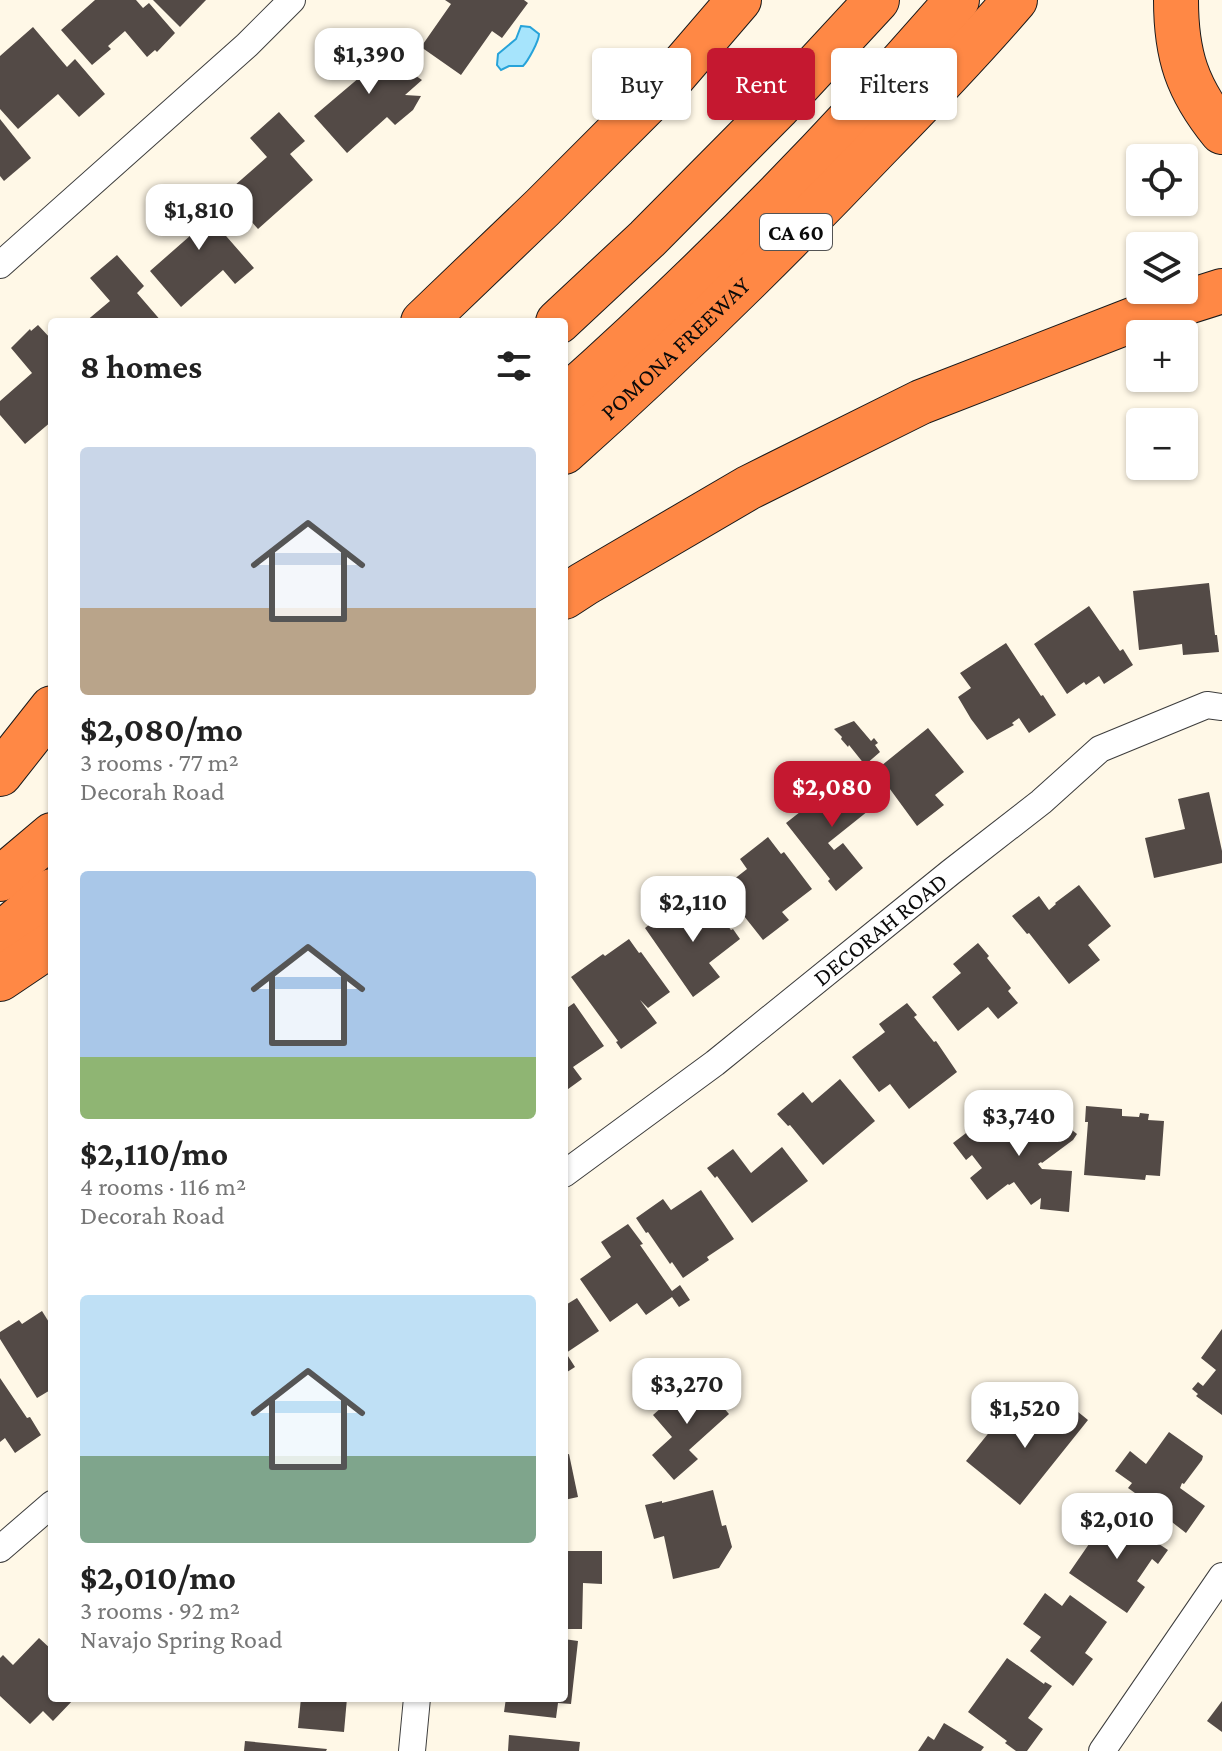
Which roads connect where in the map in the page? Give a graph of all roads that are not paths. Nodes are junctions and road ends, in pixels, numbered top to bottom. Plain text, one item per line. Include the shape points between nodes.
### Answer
1 (292, 0) edge
2 (739, 0) edge
3 (877, 0) edge
4 (930, 0) edge
5 (957, 0) edge
6 (1015, 0) edge
7 (1176, 0) edge
8 (1222, 132) edge
9 (0, 265) edge
10 (1222, 291) edge
11 (427, 318) edge
12 (562, 318) edge
13 (568, 366) edge
14 (568, 395) edge
15 (568, 448) edge
16 (568, 595) edge
17 (1214, 706) edge
18 (48, 713) edge
19 (48, 750) edge
20 (0, 774) edge
21 (0, 789) edge
22 (48, 808) edge
23 (48, 838) edge
24 (0, 849) edge
25 (0, 879) edge
26 (48, 894) edge
27 (0, 935) edge
28 (48, 947) edge
29 (0, 979) edge
30 (568, 1171) edge
31 (48, 1507) edge
32 (0, 1549) edge
33 (1222, 1576) edge
34 (417, 1702) edge
35 (412, 1751) edge
36 (1102, 1751) edge

1 - 9 street
2 - 11 highway via 672,78
3 - 12 highway via 679,207
4 - 13 highway via 805,137
5 - 14 highway via 820,151 692,281
6 - 15 highway, POMONA FREEWAY / CA 60 via 743,286
7 - 8 highway via 1179,49 1189,83
10 - 16 highway via 921,402 748,488
17 - 30 street, DECORAH ROAD via 1100,749 715,1063
18 - 20 highway
19 - 21 highway
22 - 24 highway
23 - 25 highway
26 - 27 highway
28 - 29 highway
31 - 32 street
33 - 36 street
34 - 35 street

